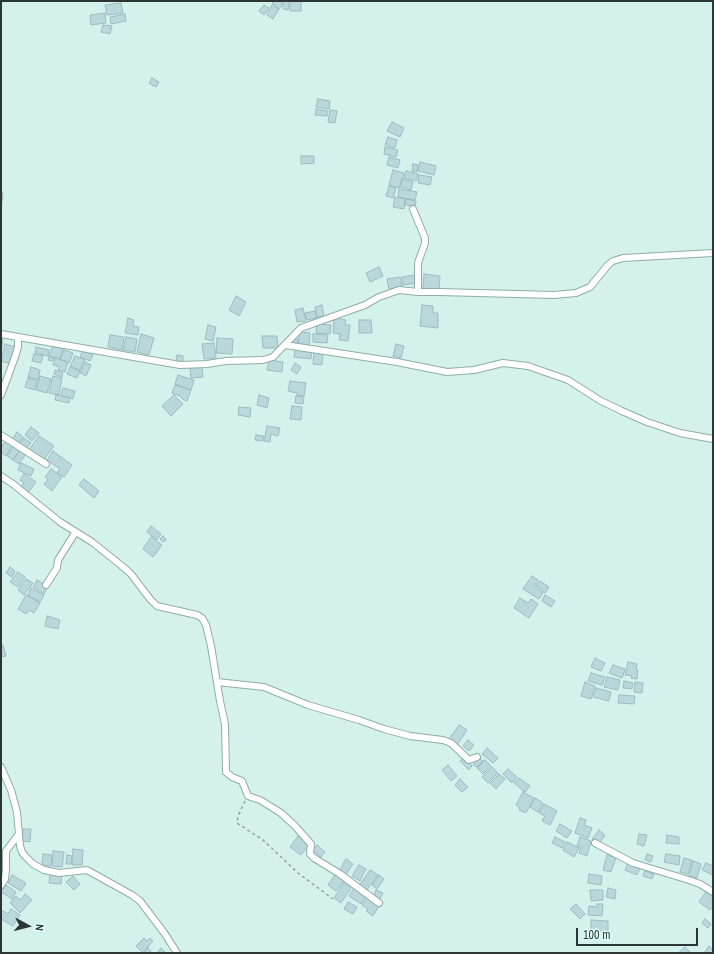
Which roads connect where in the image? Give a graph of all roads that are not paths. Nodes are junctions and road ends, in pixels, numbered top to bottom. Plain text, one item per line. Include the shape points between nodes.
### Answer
1 (413, 209) dead end
2 (713, 253) edge
3 (418, 292) junction
4 (1, 334) edge
5 (18, 337) junction
6 (285, 345) junction
7 (1, 395) edge
8 (1, 435) edge
9 (713, 439) edge
10 (46, 464) dead end
11 (1, 476) edge
12 (75, 533) junction
13 (46, 585) dead end
14 (217, 682) junction
15 (477, 757) dead end
16 (1, 767) edge
17 (19, 834) junction
18 (595, 843) dead end
19 (1, 885) edge
20 (713, 892) edge
21 (379, 903) dead end
22 (176, 953) edge

1 - 3 street via 426,243 418,263
2 - 3 street via 623,258 613,261 590,287 576,293 554,295
3 - 6 street via 399,290 312,323 301,328
4 - 5 street
5 - 6 street via 184,365 263,360 273,357
5 - 7 street via 18,347
6 - 9 street via 447,372 474,370 503,363 528,366 568,380 601,401 647,422 680,433
8 - 10 street
11 - 12 street
12 - 13 street
12 - 14 street via 92,542 131,574 157,606 202,618 211,646
14 - 15 street via 264,687 308,705 403,735 443,740 451,743 469,760
14 - 21 street via 225,724 226,772 242,781 248,796 281,813 311,844 310,854 314,858
16 - 17 street via 17,812
17 - 19 street via 6,851 5,879
17 - 22 street via 22,852 44,870 59,873 87,870 140,901
18 - 20 street via 632,863 690,880

